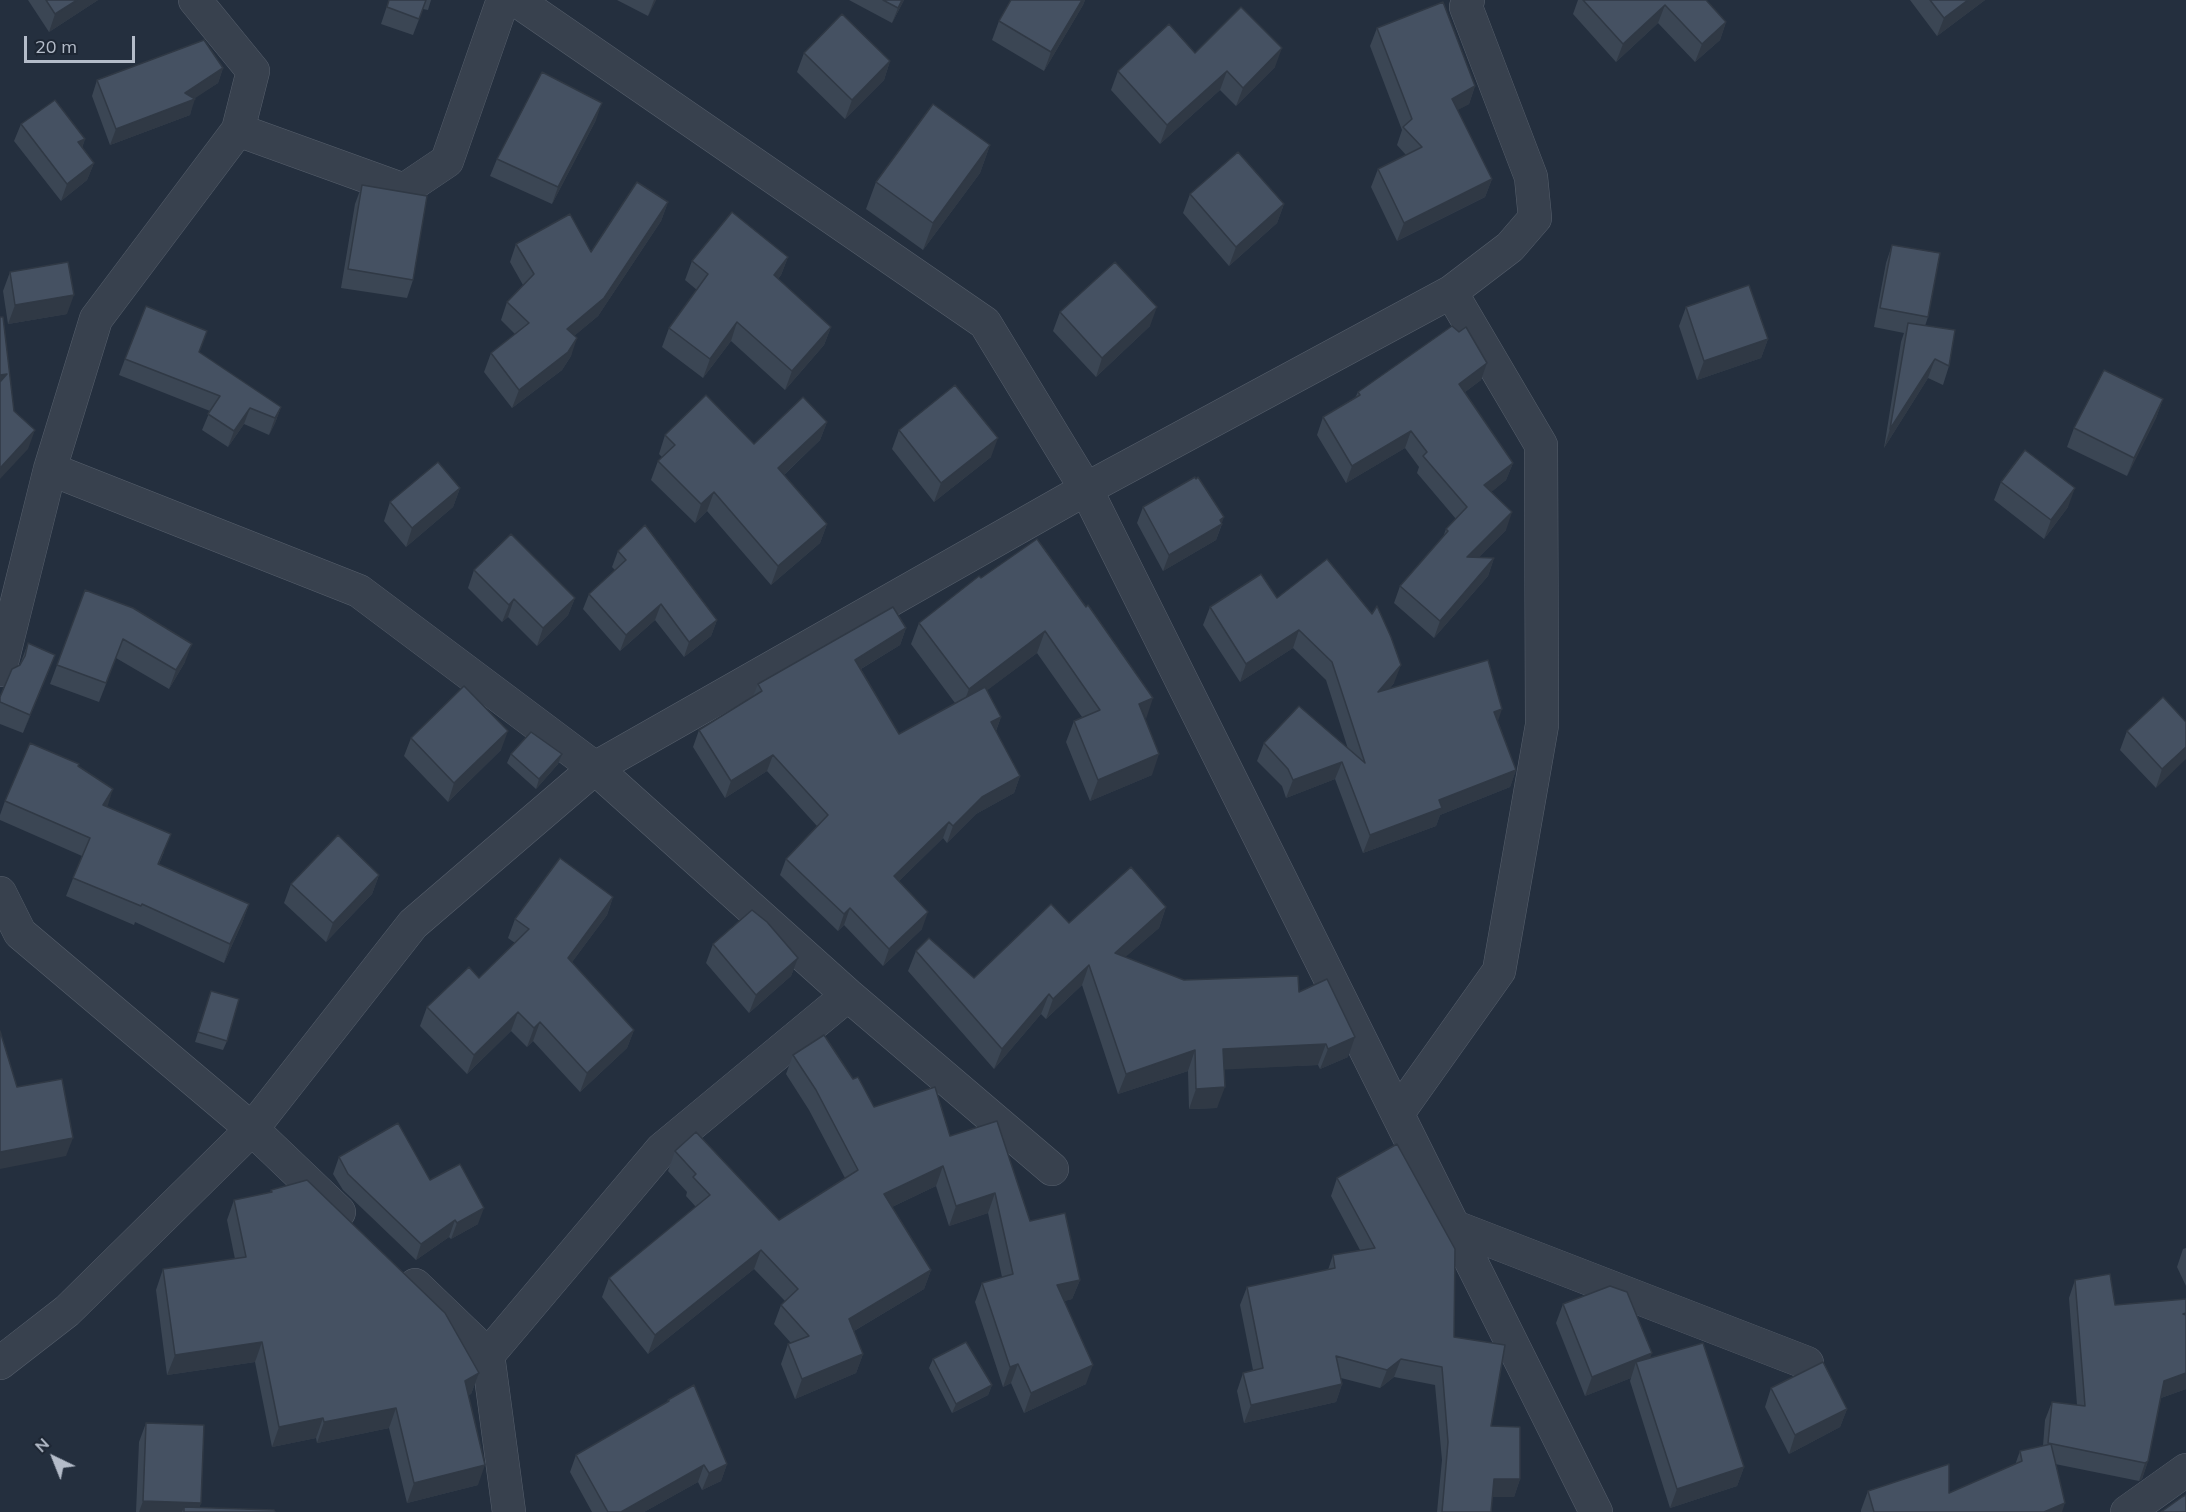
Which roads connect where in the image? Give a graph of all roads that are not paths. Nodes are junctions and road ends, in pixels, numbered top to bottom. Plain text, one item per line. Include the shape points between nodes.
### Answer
1 (195, 0) edge
2 (503, 0) edge
3 (516, 0) edge
4 (1468, 0) edge
5 (238, 130) junction
6 (1451, 292) junction
7 (50, 469) junction
8 (1086, 489) junction
9 (0, 670) edge
10 (595, 768) junction
11 (0, 893) edge
12 (10, 930) edge
13 (848, 995) junction
14 (1398, 1113) junction
15 (252, 1129) junction
16 (1052, 1169) dead end
17 (1455, 1227) junction
18 (361, 1234) edge
19 (395, 1266) edge
20 (488, 1355) junction
21 (0, 1363) edge
22 (1807, 1363) dead end
23 (2186, 1470) edge
24 (508, 1512) edge
25 (1596, 1512) edge
26 (2127, 1512) edge

1 - 5 street via 253,71
2 - 5 street via 447,161 404,190
3 - 8 street via 985,323
4 - 6 street via 1466,7 1531,177 1535,218 1510,247
5 - 7 street via 96,319
6 - 8 street
6 - 14 street via 1541,445 1542,725 1499,971
7 - 9 street
7 - 10 street via 359,591
8 - 10 street
8 - 14 street
10 - 13 street
10 - 15 street via 413,924
11 - 12 street
12 - 15 street
13 - 16 street
13 - 20 street via 662,1149
14 - 17 street
15 - 18 street
15 - 21 street via 68,1311
17 - 22 street
17 - 25 street
19 - 20 street
20 - 24 street
23 - 26 street

